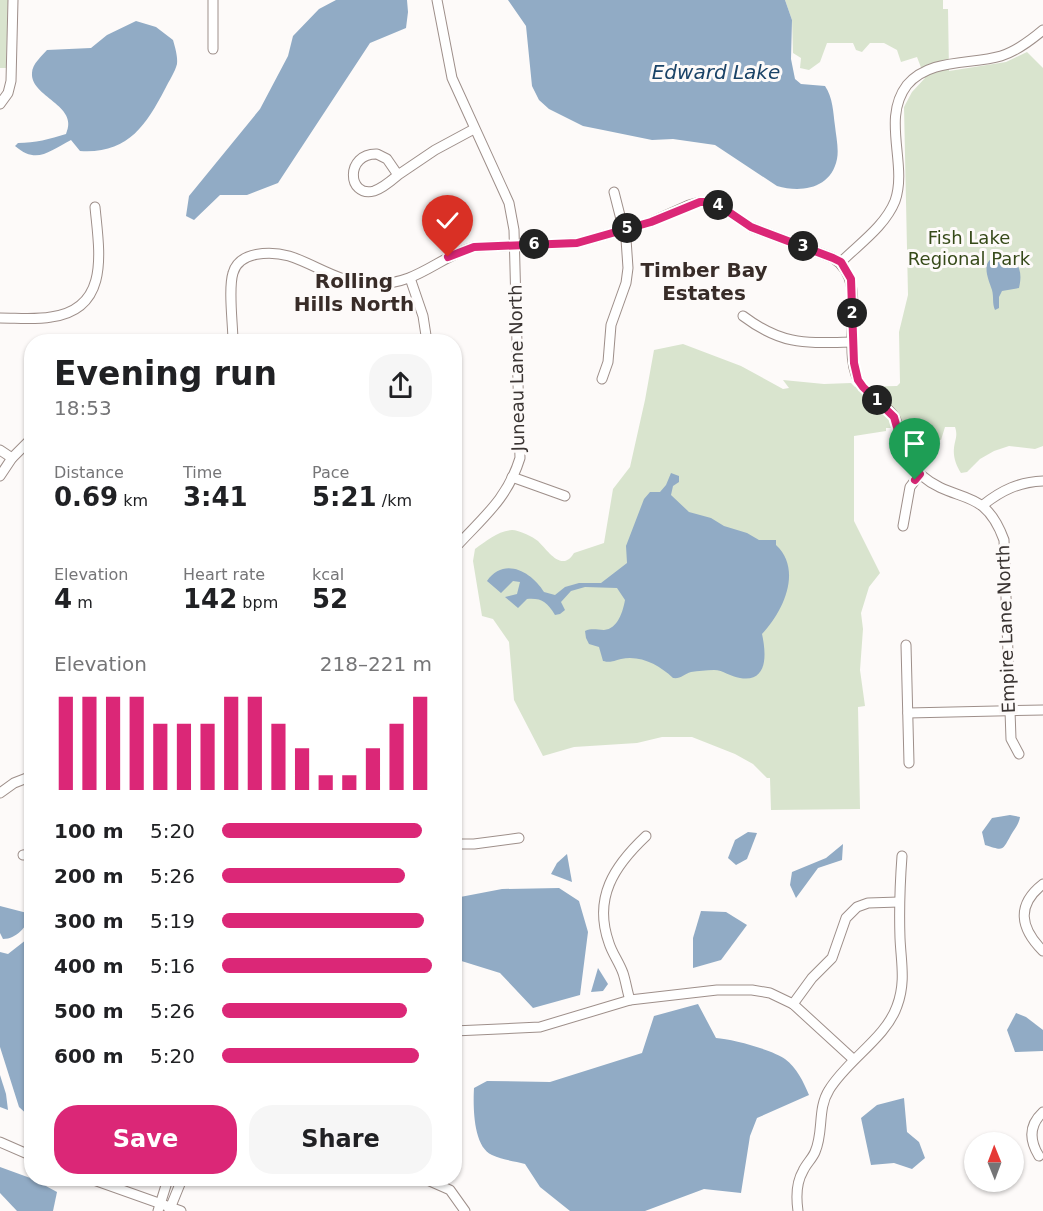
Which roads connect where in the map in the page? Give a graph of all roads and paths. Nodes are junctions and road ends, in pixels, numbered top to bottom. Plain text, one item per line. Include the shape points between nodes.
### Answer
1 (13, 0) edge
2 (213, 0) edge
3 (437, 0) edge
4 (1043, 30) edge
5 (213, 49) dead end
6 (0, 104) edge
7 (474, 129) junction
8 (398, 175) junction
9 (614, 192) dead end
10 (95, 207) dead end
11 (624, 230) junction
12 (515, 245) junction
13 (841, 262) junction
14 (410, 278) junction
15 (743, 316) dead end
16 (0, 318) edge
17 (233, 334) edge
18 (426, 334) edge
19 (853, 342) junction
20 (602, 379) dead end
21 (24, 446) edge
22 (0, 450) edge
23 (12, 458) junction
24 (920, 474) junction
25 (0, 476) edge
26 (512, 477) junction
27 (1043, 481) edge
28 (565, 496) dead end
29 (983, 505) junction
30 (903, 526) dead end
31 (462, 541) edge
32 (906, 645) dead end
33 (1010, 710) junction
34 (1043, 710) edge
35 (908, 713) junction
36 (1019, 754) dead end
37 (909, 763) dead end
38 (24, 779) edge
39 (0, 793) edge
40 (646, 836) dead end
41 (519, 838) dead end
42 (462, 844) edge
43 (902, 856) dead end
44 (1043, 884) edge
45 (899, 902) junction
46 (1043, 951) edge
47 (630, 1000) junction
48 (794, 1004) junction
49 (462, 1032) edge
50 (853, 1059) junction
51 (1043, 1112) edge
52 (0, 1142) edge
53 (24, 1152) edge
54 (1039, 1156) dead end
55 (107, 1186) edge
56 (166, 1186) edge
57 (179, 1186) edge
58 (441, 1186) edge
59 (159, 1208) edge
60 (170, 1209) edge
61 (181, 1211) edge
62 (465, 1211) edge
63 (798, 1211) edge

1 - 6 street via 11,81
2 - 5 street
3 - 7 street, Juneau Lane North via 452,78
4 - 13 street via 1001,56 933,68 913,79 900,96 895,117 898,182 894,203 881,223
7 - 8 street
7 - 12 street, Juneau Lane North via 509,203
8 - 8 street via 387,159 372,153 361,158 353,173 358,187 366,191 377,190
9 - 11 street
10 - 16 street via 99,269 86,300 58,316
11 - 12 street via 577,243
11 - 13 street via 689,205 710,202 751,227
11 - 20 street via 626,283 611,324 608,362
12 - 14 street via 460,251
12 - 26 street, Juneau Lane North via 520,458
13 - 19 street via 851,279
14 - 17 street via 361,282 287,255 258,254 242,259 233,273
14 - 18 street
15 - 19 street via 761,330 787,340
19 - 24 street via 858,380 894,417 904,452
21 - 23 street
22 - 23 street
23 - 25 street
24 - 29 street
24 - 30 street via 910,487
26 - 28 street
26 - 31 street, Juneau Lane North via 495,507
27 - 29 street via 1013,486
29 - 33 street, Empire Lane North via 1004,540
32 - 35 street
33 - 34 street
33 - 35 street
33 - 36 street, Empire Lane North via 1011,739
35 - 37 street
38 - 39 street
40 - 47 street via 612,876 603,909 609,944
41 - 42 street
43 - 45 street
44 - 46 street via 1031,893 1024,921 1030,938
45 - 48 street via 857,907 846,918 832,958
45 - 50 street via 903,981 900,998 888,1023
47 - 48 street via 736,989 770,993
47 - 49 street via 540,1027
48 - 50 street
50 - 63 street via 826,1094 818,1144 797,1185
51 - 54 street via 1032,1127 1031,1137
52 - 53 street
55 - 59 street
56 - 59 street
57 - 60 street
58 - 62 street via 450,1190
59 - 60 street
60 - 61 street

